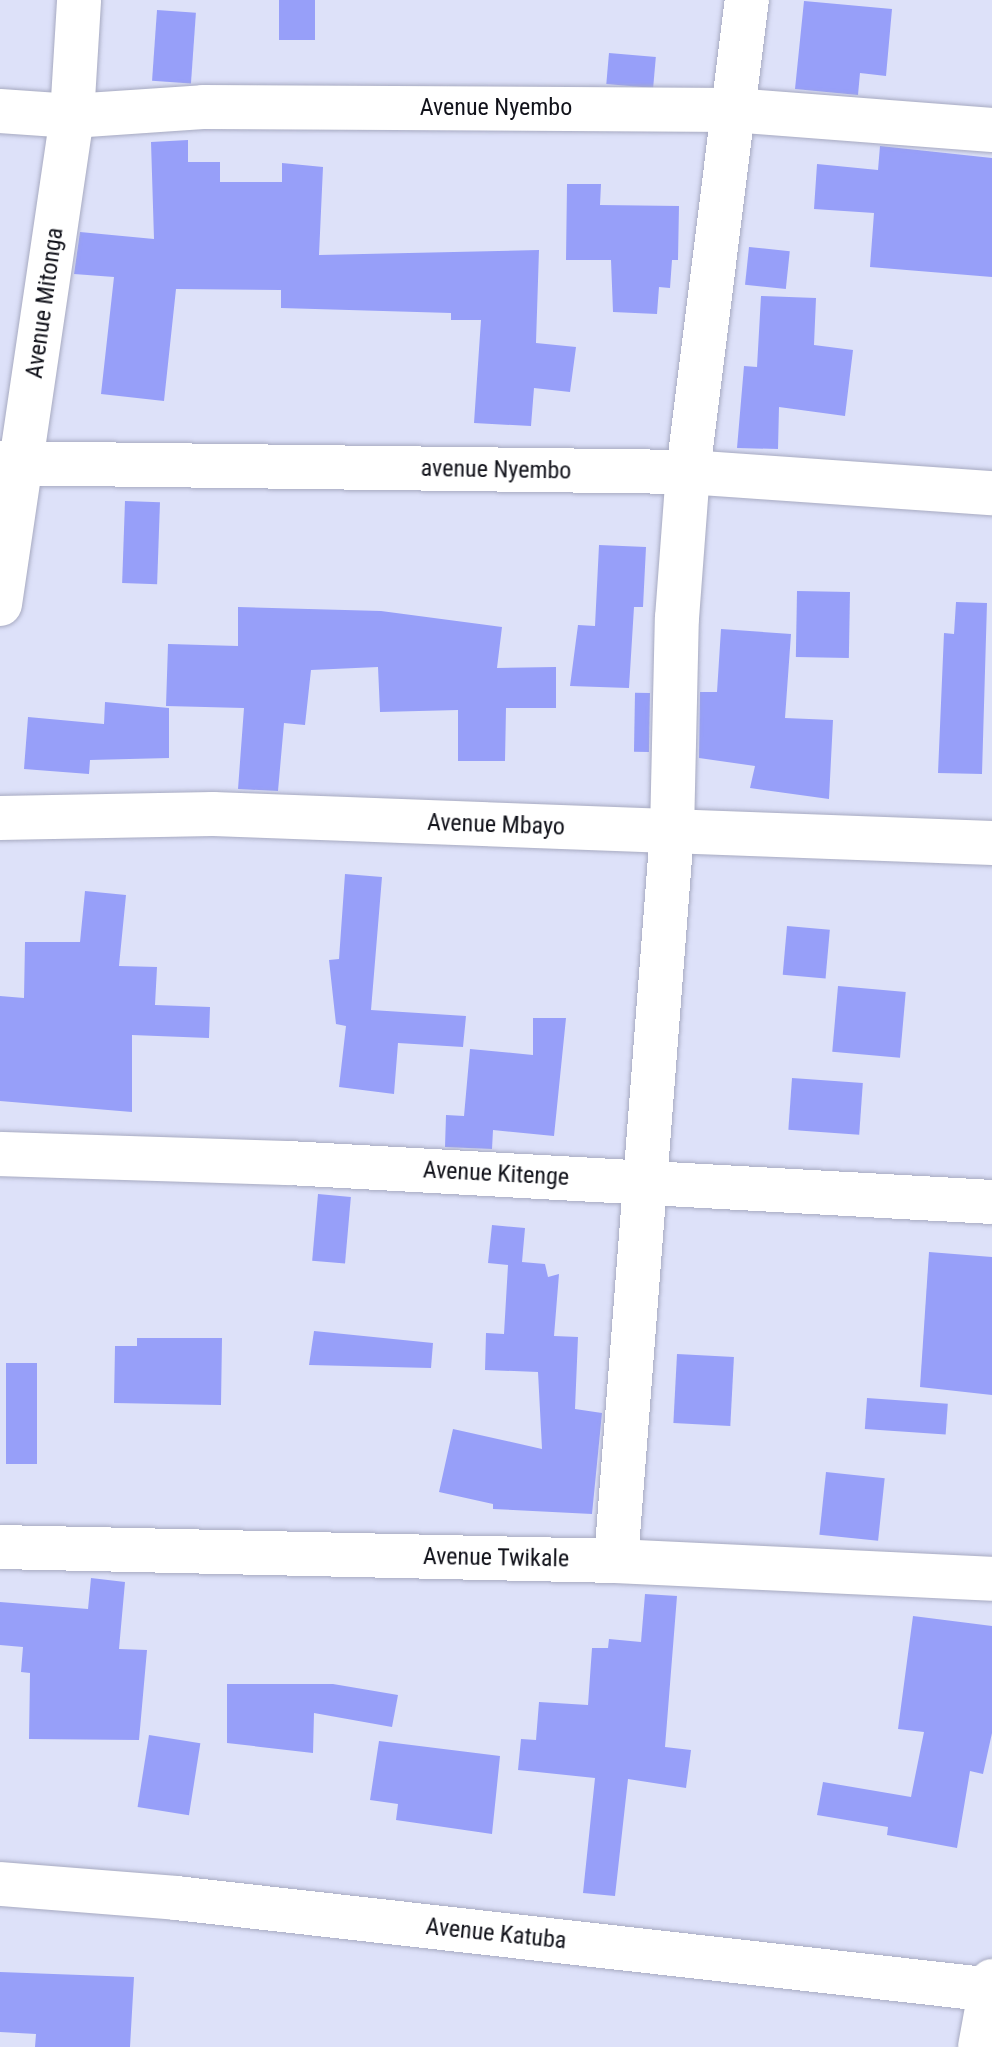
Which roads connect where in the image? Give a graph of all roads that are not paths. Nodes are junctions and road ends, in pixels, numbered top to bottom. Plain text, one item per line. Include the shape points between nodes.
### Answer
1 (79, 0) edge
2 (747, 0) edge
3 (732, 110) junction
4 (0, 111) edge
5 (72, 116) junction
6 (992, 130) edge
7 (11, 464) edge
8 (688, 472) junction
9 (992, 493) edge
10 (0, 604) edge
11 (0, 818) edge
12 (672, 832) junction
13 (992, 843) edge
14 (0, 1154) edge
15 (642, 1183) junction
16 (992, 1202) edge
17 (0, 1547) edge
18 (616, 1561) junction
19 (992, 1579) edge
20 (0, 1884) edge
21 (991, 1987) edge
22 (980, 2047) edge

1 - 5 street, Avenue Mitonga
2 - 3 street
3 - 5 street, Avenue Nyembo via 203,107
3 - 6 street, Avenue Nyembo
3 - 8 street
4 - 5 street, Avenue Nyembo
5 - 7 street, Avenue Mitonga
7 - 8 street, avenue Nyembo
7 - 10 street, Avenue Mitonga
8 - 9 street, avenue Nyembo
8 - 12 street via 677,618
11 - 12 street, Avenue Mbayo via 213,814
12 - 13 street, Avenue Mbayo
12 - 15 street
14 - 15 street, Avenue Kitenge via 288,1163
15 - 16 street, Avenue Kitenge
15 - 18 street
17 - 18 street, Avenue Twikale
18 - 19 street, Avenue Twikale
20 - 21 street, Avenue Katuba
21 - 22 street

